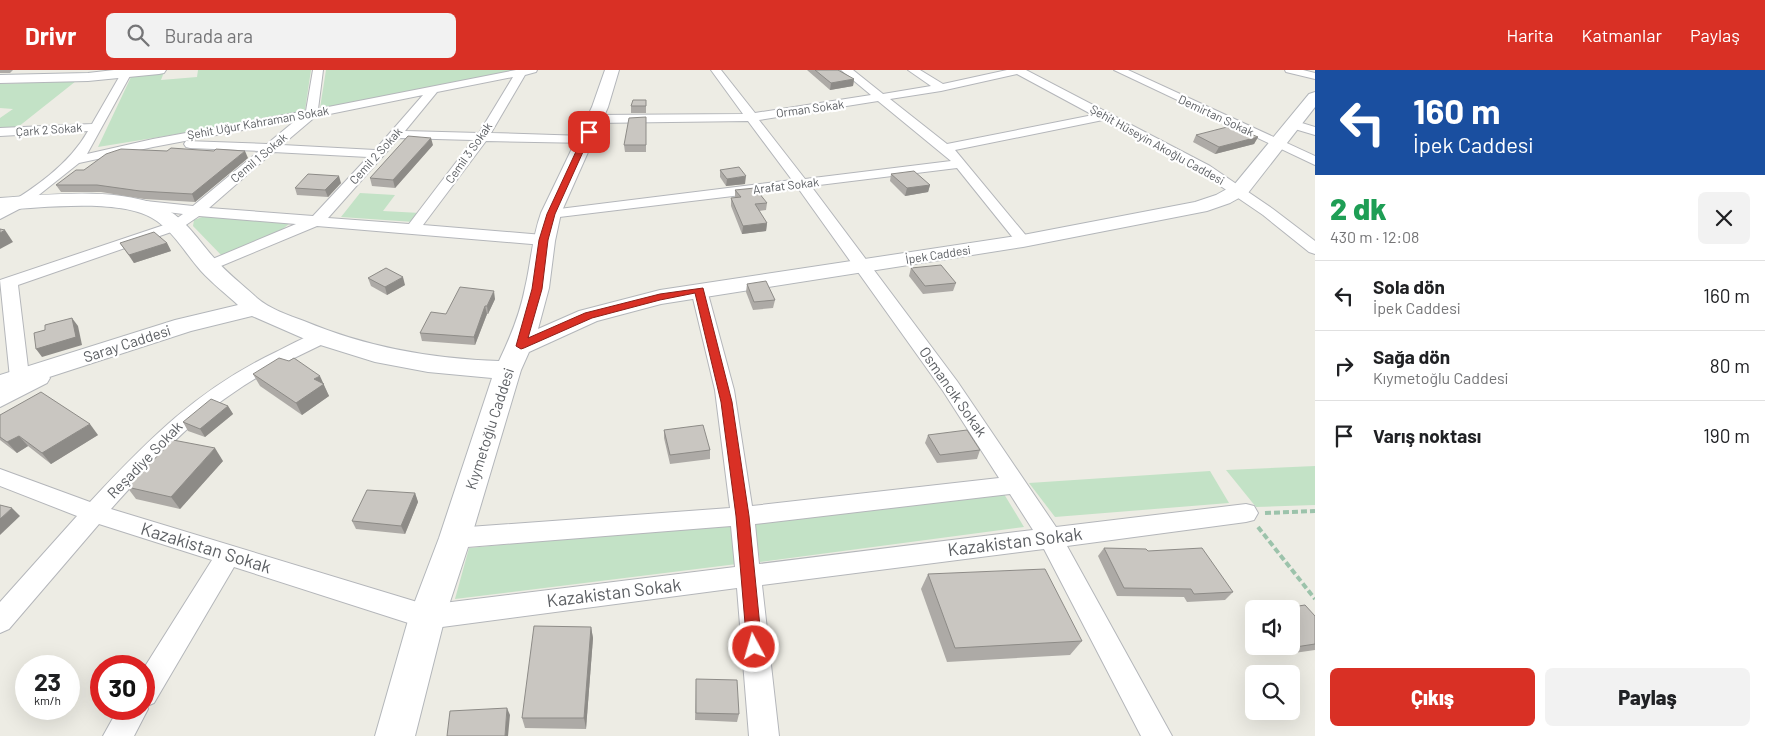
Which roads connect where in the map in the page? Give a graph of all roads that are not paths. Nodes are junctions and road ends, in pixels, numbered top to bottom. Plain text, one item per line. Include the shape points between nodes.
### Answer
1 (159, 70) edge
2 (318, 70) edge
3 (612, 70) edge
4 (716, 70) edge
5 (846, 70) edge
6 (913, 70) edge
7 (1019, 70) edge
8 (1118, 70) edge
9 (1290, 70) edge
10 (527, 71) edge
11 (91, 73) edge
12 (126, 74) junction
13 (1315, 76) edge
14 (0, 79) edge
15 (941, 88) junction
16 (433, 90) junction
17 (1315, 97) edge
18 (883, 99) junction
19 (311, 114) junction
20 (1106, 116) junction
21 (753, 117) junction
22 (1292, 124) junction
23 (97, 126) junction
24 (592, 131) junction
25 (743, 131) dead end
26 (762, 131) junction
27 (1315, 131) edge
28 (0, 132) edge
29 (396, 134) junction
30 (482, 136) junction
31 (153, 143) junction
32 (1276, 144) junction
33 (946, 148) junction
34 (272, 149) junction
35 (378, 154) junction
36 (75, 160) junction
37 (1315, 161) edge
38 (961, 164) junction
39 (802, 184) junction
40 (1237, 192) junction
41 (20, 203) junction
42 (0, 204) edge
43 (136, 204) junction
44 (196, 211) junction
45 (551, 214) junction
46 (0, 215) edge
47 (318, 220) junction
48 (175, 226) junction
49 (412, 230) junction
50 (543, 240) junction
51 (1022, 241) junction
52 (1315, 249) edge
53 (208, 266) junction
54 (864, 267) junction
55 (4, 285) edge
56 (699, 290) junction
57 (256, 308) junction
58 (321, 338) junction
59 (514, 358) junction
60 (59, 366) junction
61 (10, 381) edge
62 (0, 400) edge
63 (0, 477) edge
64 (1016, 485) junction
65 (93, 513) junction
66 (1246, 513) road end
67 (743, 516) junction
68 (1050, 537) junction
69 (455, 538) junction
70 (228, 555) junction
71 (747, 575) junction
72 (427, 617) junction
73 (0, 621) edge
74 (155, 675) edge
75 (127, 720) edge
76 (118, 736) edge
77 (395, 736) edge
78 (764, 736) edge
79 (1157, 736) edge

1 - 12 street
2 - 19 street
3 - 24 street, Kıymetoğlu Caddesi
4 - 21 street, Osmancık Sokak
5 - 18 street
6 - 15 street
7 - 15 street, Orman Sokak
7 - 20 street, Şehit Hüseyin Akoğlu Caddesi
8 - 32 street, Demirtan Sokak
9 - 13 street
10 - 16 street, Şehit Uğur Kahraman Sokak
10 - 30 street, Cemil 3 Sokak
11 - 12 street
11 - 14 street
12 - 23 street
15 - 18 street, Orman Sokak
16 - 19 street, Şehit Uğur Kahraman Sokak
16 - 29 street, Cemil 2 Sokak
17 - 22 street, İpek Caddesi
18 - 21 street, Orman Sokak
18 - 33 street
19 - 31 street, Şehit Uğur Kahraman Sokak
19 - 34 street, Cemil 1 Sokak
20 - 33 street
20 - 40 street, Şehit Hüseyin Akoğlu Caddesi via 1198,165
21 - 24 street, Orman Sokak
21 - 26 street, Osmancık Sokak
22 - 27 street
22 - 32 street, İpek Caddesi
23 - 28 street, Çark 2 Sokak
23 - 36 street
24 - 30 street, Orman Sokak
24 - 45 street, Kıymetoğlu Caddesi
25 - 26 street
26 - 39 street, Osmancık Sokak
29 - 30 street, Orman Sokak
29 - 35 street, Cemil 2 Sokak
30 - 49 street, Cemil 3 Sokak
31 - 34 street
31 - 36 street, Şehit Uğur Kahraman Sokak
32 - 37 street, Demirtan Sokak
32 - 40 street, İpek Caddesi
33 - 38 street
34 - 35 street
34 - 44 street, Cemil 1 Sokak
35 - 47 street, Cemil 2 Sokak
36 - 41 street, Şehit Uğur Kahraman Sokak
38 - 39 street, Arafat Sokak
38 - 51 street
39 - 45 street, Arafat Sokak
39 - 54 street, Osmancık Sokak
40 - 51 street, İpek Caddesi via 1200,207
40 - 52 street, Şehit Hüseyin Akoğlu Caddesi
41 - 42 street
41 - 43 street
41 - 46 street, Şehit Uğur Kahraman Sokak
43 - 44 street
43 - 48 street via 163,215
44 - 47 street
44 - 48 street, Cemil 1 Sokak
45 - 50 street, Kıymetoğlu Caddesi
47 - 49 street
47 - 53 street
48 - 53 street
48 - 55 street, Cemil 1 Sokak
49 - 50 street
50 - 59 street, Kıymetoğlu Caddesi via 537,289
51 - 54 street, İpek Caddesi
53 - 57 street
54 - 56 street, İpek Caddesi
54 - 64 street, Osmancık Sokak
55 - 61 street
56 - 59 street, İpek Caddesi via 588,316
56 - 67 street via 727,402
57 - 58 street
57 - 60 street, Saray Caddesi via 184,325
58 - 59 street via 392,357 452,367
58 - 65 street, Reşadiye Sokak via 253,371 188,416
59 - 69 street, Kıymetoğlu Caddesi
60 - 61 street, Saray Caddesi
60 - 62 street
63 - 65 street, Kazakistan Sokak
64 - 67 street
64 - 68 street, Osmancık Sokak
65 - 70 street, Kazakistan Sokak
65 - 73 street, Reşadiye Sokak
66 - 68 street, Kazakistan Sokak
67 - 69 street
67 - 71 street
68 - 71 street, Kazakistan Sokak
68 - 79 street, Osmancık Sokak
69 - 72 street, Kıymetoğlu Caddesi
70 - 72 street, Kazakistan Sokak
70 - 74 street
71 - 72 street, Kazakistan Sokak
71 - 78 street
72 - 77 street, Kıymetoğlu Caddesi
75 - 76 street

